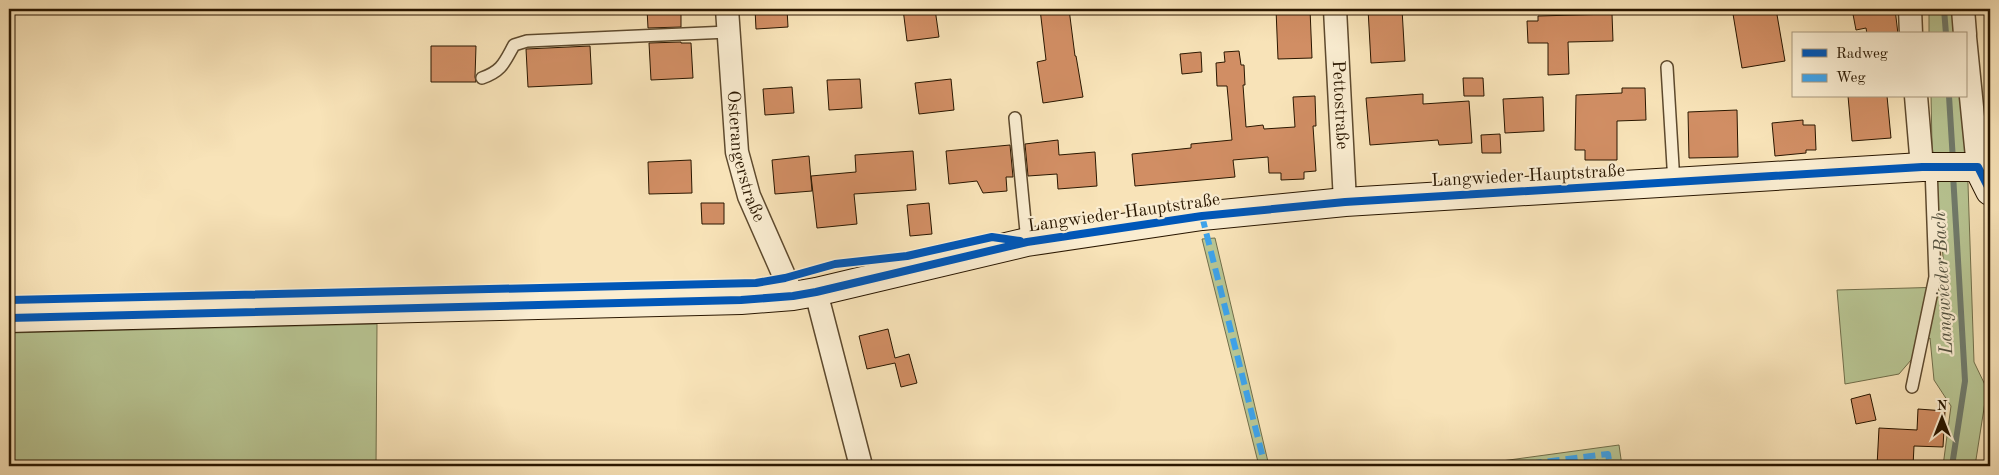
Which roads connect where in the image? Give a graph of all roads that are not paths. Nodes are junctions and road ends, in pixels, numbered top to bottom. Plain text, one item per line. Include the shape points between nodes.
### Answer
1 (727, 9) edge
2 (1335, 9) edge
3 (1910, 9) edge
4 (1963, 9) edge
5 (728, 32) junction
6 (1911, 32) edge
7 (1965, 32) edge
8 (1966, 52) edge
9 (1667, 67) dead end
10 (482, 78) dead end
11 (1916, 98) edge
12 (1015, 118) dead end
13 (1927, 167) junction
14 (1973, 167) junction
15 (1674, 183) junction
16 (1990, 191) edge
17 (1345, 202) junction
18 (1027, 242) junction
19 (805, 294) junction
20 (9, 318) edge
21 (1912, 387) dead end
22 (861, 466) edge

1 - 5 street, Osterangerstraße
2 - 17 street, Pettostraße
3 - 6 street
4 - 7 street
5 - 10 lane via 527,41 514,45 503,65 495,73
5 - 19 street, Osterangerstraße via 738,152 749,196
8 - 14 street
9 - 15 lane
11 - 13 street
12 - 18 lane
13 - 14 street, Langwieder Hauptstraße
13 - 15 street, Langwieder Hauptstraße
13 - 21 lane via 1935,277
14 - 16 street
15 - 17 street, Langwieder Hauptstraße
17 - 18 street, Langwieder Hauptstraße via 1202,216
18 - 19 street, Langwieder Hauptstraße
19 - 20 street, Langwieder Hauptstraße via 629,304
19 - 22 street, Osterangerstraße

